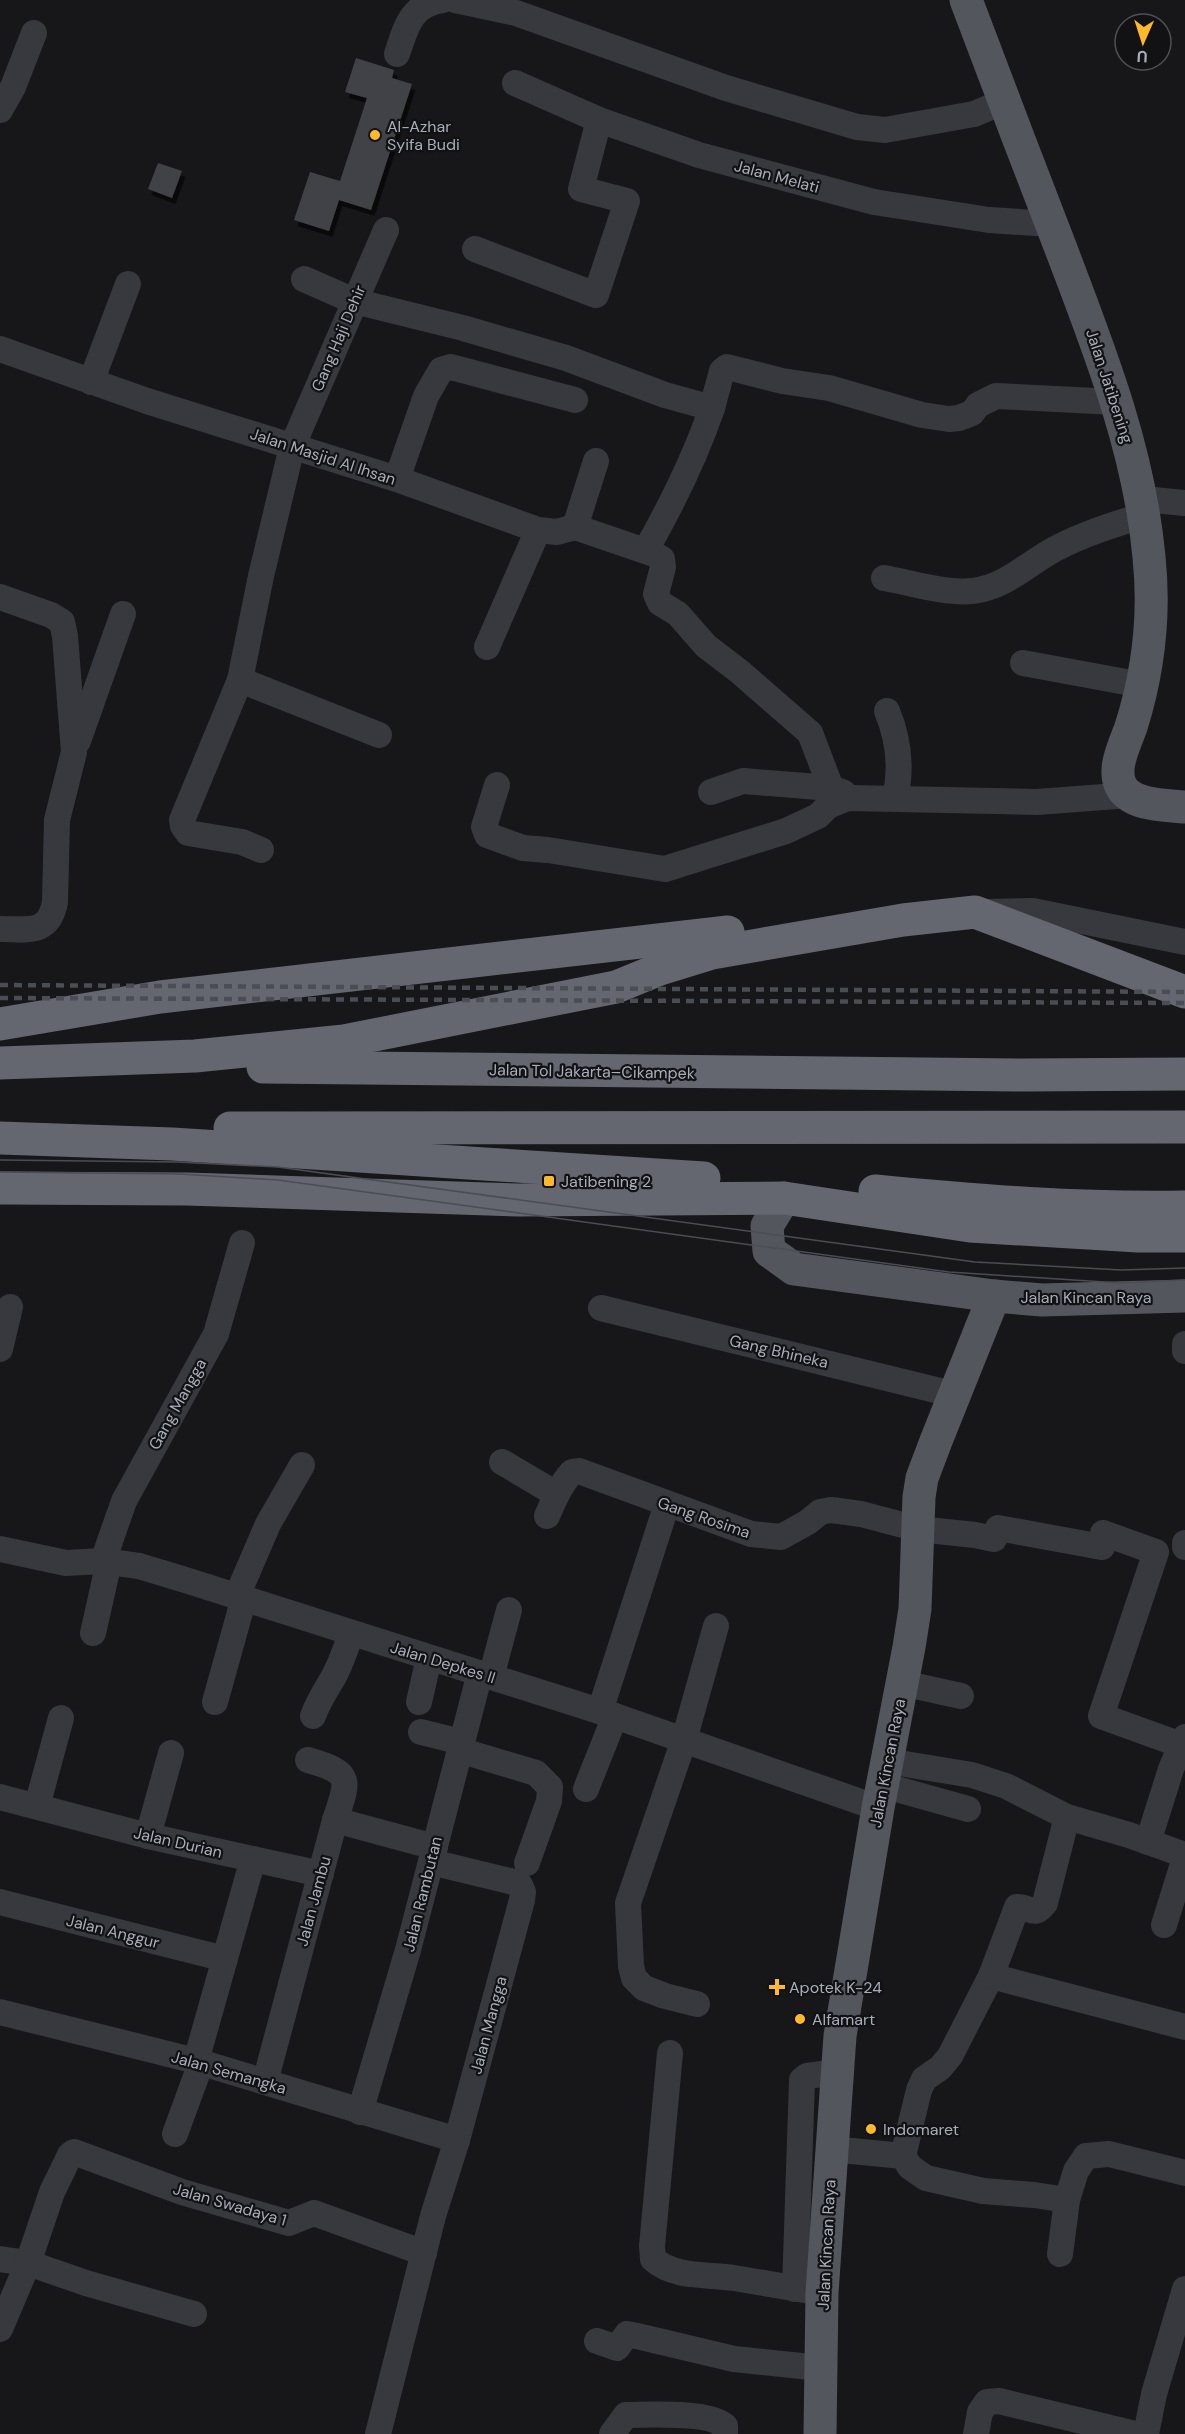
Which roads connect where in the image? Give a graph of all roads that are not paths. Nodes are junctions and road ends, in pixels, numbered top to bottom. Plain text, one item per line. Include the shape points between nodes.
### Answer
1 (443, 0) edge
2 (454, 0) edge
3 (966, 0) edge
4 (34, 33) dead end
5 (396, 54) dead end
6 (515, 83) dead end
7 (1002, 93) junction
8 (0, 110) edge
9 (599, 120) junction
10 (1051, 224) junction
11 (386, 230) dead end
12 (476, 249) dead end
13 (304, 279) dead end
14 (128, 284) dead end
15 (354, 301) junction
16 (0, 349) edge
17 (92, 382) junction
18 (575, 400) dead end
19 (1116, 402) junction
20 (712, 408) junction
21 (292, 447) junction
22 (596, 461) dead end
23 (397, 479) junction
24 (1185, 503) edge
25 (1144, 507) junction
26 (575, 527) junction
27 (538, 530) junction
28 (646, 550) junction
29 (884, 578) dead end
30 (0, 597) edge
31 (123, 614) dead end
32 (487, 647) dead end
33 (1023, 663) dead end
34 (240, 680) junction
35 (1142, 685) junction
36 (887, 711) dead end
37 (379, 735) dead end
38 (74, 752) junction
39 (497, 785) dead end
40 (1126, 791) junction
41 (711, 792) dead end
42 (840, 793) junction
43 (895, 798) junction
44 (1185, 807) edge
45 (261, 850) dead end
46 (975, 912) junction
47 (903, 921) junction
48 (0, 929) edge
49 (1185, 942) edge
50 (1185, 992) edge
51 (0, 1024) edge
52 (0, 1064) edge
53 (1185, 1074) edge
54 (1185, 1127) edge
55 (0, 1128) edge
56 (0, 1138) edge
57 (0, 1188) edge
58 (784, 1198) junction
59 (1185, 1207) edge
60 (1185, 1236) edge
61 (242, 1243) dead end
62 (994, 1296) junction
63 (1185, 1296) edge
64 (10, 1307) dead end
65 (602, 1308) dead end
66 (1185, 1344) edge
67 (0, 1349) edge
68 (1185, 1352) edge
69 (956, 1395) junction
70 (502, 1462) dead end
71 (302, 1465) dead end
72 (667, 1504) junction
73 (924, 1528) junction
74 (0, 1549) edge
75 (106, 1562) junction
76 (241, 1597) junction
77 (509, 1610) dead end
78 (716, 1626) dead end
79 (93, 1633) dead end
80 (351, 1634) junction
81 (429, 1658) junction
82 (486, 1675) junction
83 (902, 1683) junction
84 (961, 1696) dead end
85 (215, 1702) dead end
86 (419, 1702) dead end
87 (607, 1713) junction
88 (313, 1716) dead end
89 (61, 1718) dead end
90 (421, 1732) dead end
91 (684, 1740) junction
92 (1183, 1741) edge
93 (460, 1746) junction
94 (171, 1753) dead end
95 (308, 1760) dead end
96 (882, 1785) junction
97 (586, 1789) dead end
98 (0, 1797) edge
99 (37, 1806) junction
100 (968, 1809) dead end
101 (1067, 1817) junction
102 (335, 1821) junction
103 (148, 1836) junction
104 (1148, 1842) junction
105 (433, 1855) junction
106 (1185, 1857) edge
107 (254, 1859) junction
108 (527, 1863) dead end
109 (321, 1874) junction
110 (0, 1902) edge
111 (1164, 1925) dead end
112 (225, 1959) junction
113 (991, 1976) junction
114 (697, 2004) dead end
115 (0, 2012) edge
116 (1185, 2027) edge
117 (670, 2053) dead end
118 (199, 2062) junction
119 (837, 2072) junction
120 (265, 2082) junction
121 (360, 2112) junction
122 (175, 2134) dead end
123 (457, 2140) junction
124 (831, 2150) junction
125 (903, 2156) junction
126 (1185, 2173) edge
127 (1067, 2200) junction
128 (424, 2253) junction
129 (1060, 2254) dead end
130 (0, 2259) edge
131 (28, 2263) junction
132 (1185, 2289) edge
133 (809, 2291) junction
134 (194, 2314) dead end
135 (0, 2329) edge
136 (597, 2342) dead end
137 (820, 2368) junction
138 (378, 2434) edge
139 (612, 2434) edge
140 (725, 2434) edge
141 (820, 2434) edge
142 (976, 2434) edge
143 (1135, 2434) edge
144 (1146, 2434) edge

1 - 5 street via 430,2 415,12
2 - 7 street via 516,13 726,88 857,127 885,130 932,121 970,96
3 - 7 main road, Jalan Jatibening
4 - 8 street
6 - 9 street, Jalan Melati
7 - 10 main road, Jalan Jatibening
9 - 10 street, Jalan Melati via 699,155 874,202 989,220
9 - 12 street via 581,189 627,201 596,295
10 - 19 main road, Jalan Jatibening
11 - 15 street, Gang Haji Dehir
13 - 15 street
14 - 17 street
15 - 20 street via 566,358
15 - 21 street, Gang Haji Dehir
16 - 17 street, Jalan Masjid Al Ihsan
17 - 21 street, Jalan Masjid Al Ihsan
18 - 23 street via 451,367 441,370 426,396
19 - 20 street via 996,396 978,405 972,413 949,418 922,415 829,388 727,368 722,371
19 - 25 main road, Jalan Jatibening
20 - 28 street via 698,450
21 - 23 street, Jalan Masjid Al Ihsan
21 - 34 street, Gang Haji Dehir
22 - 26 street
23 - 27 street, Jalan Masjid Al Ihsan
24 - 25 street
25 - 29 street via 984,589 956,592
25 - 35 main road, Jalan Jatibening via 1151,615
26 - 27 street, Jalan Masjid Al Ihsan via 557,532
26 - 28 street, Jalan Masjid Al Ihsan
27 - 32 street
28 - 42 street via 662,559 656,594 660,603 678,614 706,646 810,733
30 - 38 street via 62,622
31 - 38 street
33 - 35 street
34 - 37 street
34 - 45 street, Gang Haji Dehir via 182,820 188,833 242,842
35 - 40 main road, Jalan Jatibening via 1119,761 1118,776
36 - 43 street via 897,742 900,770
38 - 48 street via 57,820 53,915 45,925 34,929
39 - 42 street via 484,827 487,835 523,848 665,869 786,831 818,816
40 - 43 street via 1037,802
40 - 44 main road via 1154,804
41 - 42 street via 743,781
42 - 43 street
46 - 47 highway
46 - 49 street via 1033,911
46 - 50 highway
47 - 51 highway via 792,924 160,997
47 - 52 highway via 712,953 616,987 344,1041 195,1056
52 - 53 highway, Jalan Tol Jakarta–Cikampek
54 - 55 highway
56 - 59 highway via 172,1144 800,1183 942,1197
57 - 58 highway via 187,1189 518,1200
58 - 60 highway via 970,1226
58 - 62 main road via 768,1226 769,1251 794,1269
61 - 75 street, Gang Mangga via 216,1334 124,1502
62 - 63 main road, Jalan Kincan Raya via 1042,1300
62 - 69 main road, Jalan Kincan Raya
64 - 67 street
65 - 69 street, Gang Bhineka
66 - 68 street
69 - 73 main road, Jalan Kincan Raya via 922,1478
70 - 72 street, Gang Rosima via 551,1505 572,1472 579,1471
71 - 76 street via 268,1524
72 - 73 street, Gang Rosima via 765,1537 782,1536 820,1512 831,1510
72 - 87 street
73 - 83 main road, Jalan Kincan Raya
73 - 92 street, Gang Rosima via 994,1539 998,1527 1102,1547 1103,1533 1156,1552 1101,1716
74 - 75 street, Jalan Depkes II via 66,1563
75 - 76 street, Jalan Depkes II via 139,1566
75 - 79 street, Gang Mangga
76 - 80 street, Jalan Depkes II
76 - 85 street
77 - 82 street, Jalan Rambutan
78 - 91 street
80 - 81 street, Jalan Depkes II
80 - 88 street
81 - 82 street, Jalan Depkes II
81 - 86 street
82 - 87 street, Jalan Depkes II
82 - 93 street, Jalan Rambutan
83 - 84 street
83 - 96 main road, Jalan Kincan Raya
87 - 91 street, Jalan Depkes II
87 - 97 street
89 - 99 street
90 - 93 street
91 - 96 street, Jalan Depkes II
91 - 114 street via 630,1894 628,1918 634,1978 644,1988
92 - 104 street
93 - 105 street, Jalan Rambutan
93 - 108 street via 536,1773 550,1787 549,1801
94 - 103 street
95 - 102 street, Jalan Jambu via 341,1772 345,1783
96 - 100 street
96 - 101 street via 972,1775 1006,1786
96 - 119 main road, Jalan Kincan Raya
98 - 99 street, Jalan Durian
99 - 103 street, Jalan Durian
101 - 104 street
101 - 113 street via 1045,1903 1036,1912 1017,1908
102 - 105 street
102 - 109 street, Jalan Jambu
103 - 107 street, Jalan Durian
104 - 106 street
105 - 121 street, Jalan Rambutan
105 - 123 street, Jalan Mangga via 514,1882 523,1892
106 - 111 street
107 - 109 street, Jalan Durian
107 - 112 street
109 - 120 street, Jalan Jambu
110 - 112 street, Jalan Anggur
112 - 118 street
113 - 116 street
113 - 125 street via 950,2056 924,2079
115 - 118 street, Jalan Semangka
117 - 133 street via 653,2259 661,2266 685,2273
118 - 120 street, Jalan Semangka
118 - 122 street
119 - 124 main road, Jalan Kincan Raya
119 - 133 street via 802,2080
120 - 121 street, Jalan Semangka
121 - 123 street, Jalan Semangka
123 - 128 street, Jalan Mangga
124 - 125 street
124 - 133 main road, Jalan Kincan Raya
125 - 127 street via 910,2167 926,2178 983,2191
126 - 127 street via 1109,2154 1086,2156 1076,2171
127 - 129 street
128 - 131 street, Jalan Swadaya 1 via 314,2213 289,2223 281,2221 182,2192 74,2152 52,2192
128 - 138 street
130 - 131 street
131 - 134 street
131 - 135 street, Jalan Swadaya 1
132 - 144 street
133 - 137 main road, Jalan Kincan Raya
136 - 137 street via 617,2348 627,2334 734,2359
137 - 141 main road, Jalan Kincan Raya
139 - 140 street via 626,2415 672,2414 722,2422
142 - 143 street via 980,2412 987,2402 999,2401

